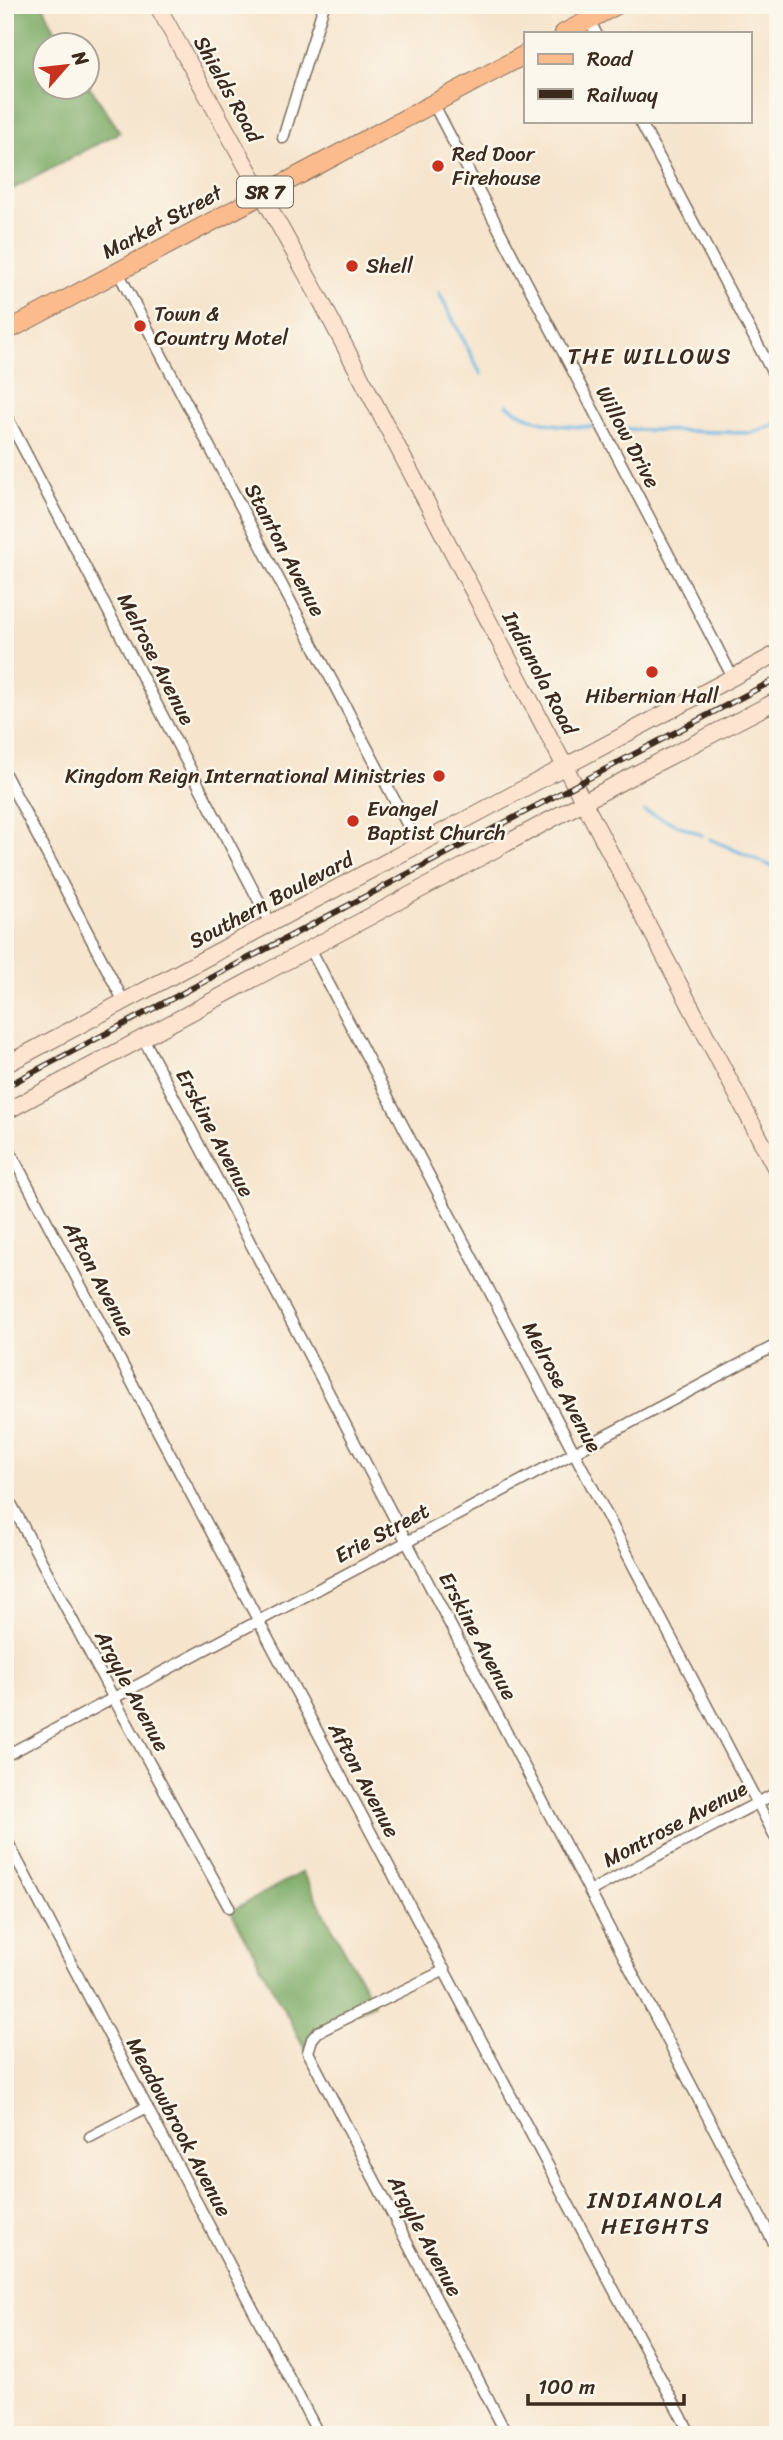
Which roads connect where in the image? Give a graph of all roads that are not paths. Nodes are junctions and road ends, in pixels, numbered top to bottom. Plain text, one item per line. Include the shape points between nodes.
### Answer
1 (157, 5) edge
2 (324, 5) edge
3 (617, 5) edge
4 (592, 27) edge
5 (569, 32) edge
6 (524, 55) edge
7 (433, 103) junction
8 (641, 122) edge
9 (283, 138) dead end
10 (263, 193) junction
11 (118, 272) junction
12 (5, 332) edge
13 (778, 383) edge
14 (5, 413) edge
15 (778, 653) edge
16 (732, 676) junction
17 (778, 701) edge
18 (565, 767) junction
19 (5, 774) edge
20 (584, 802) junction
21 (418, 845) junction
22 (271, 924) junction
23 (311, 950) junction
24 (124, 1002) junction
25 (144, 1038) junction
26 (5, 1065) edge
27 (5, 1112) edge
28 (5, 1142) edge
29 (778, 1173) edge
30 (778, 1344) edge
31 (574, 1452) junction
32 (5, 1492) edge
33 (407, 1542) junction
34 (257, 1622) junction
35 (114, 1699) junction
36 (5, 1756) edge
37 (778, 1792) edge
38 (757, 1803) junction
39 (5, 1837) edge
40 (778, 1842) edge
41 (590, 1891) junction
42 (229, 1907) dead end
43 (445, 1970) junction
44 (147, 2107) junction
45 (90, 2137) dead end
46 (778, 2251) edge
47 (319, 2435) edge
48 (508, 2435) edge
49 (691, 2435) edge

1 - 10 street, Shields Road
2 - 9 street
3 - 4 main road
4 - 5 main road
6 - 7 main road, Market Street / SR 7
7 - 10 main road, Market Street / SR 7
7 - 16 street, Willow Drive
8 - 13 street
10 - 11 main road, Market Street / SR 7
10 - 18 street, Indianola Road
11 - 12 main road, Market Street / SR 7
11 - 21 street, Stanton Avenue
14 - 22 street, Melrose Avenue
15 - 16 street, Southern Boulevard
16 - 18 street, Southern Boulevard
17 - 20 street
18 - 20 street, Indianola Road
18 - 21 street, Southern Boulevard
19 - 24 street
20 - 23 street
20 - 29 street, Indianola Road
21 - 22 street, Southern Boulevard
22 - 24 street, Southern Boulevard
23 - 25 street
23 - 31 street, Melrose Avenue
24 - 26 street, Southern Boulevard
25 - 27 street
25 - 33 street, Erskine Avenue
28 - 34 street, Afton Avenue
30 - 31 street, Erie Street
31 - 33 street, Erie Street
31 - 38 street, Melrose Avenue
32 - 35 street, Argyle Avenue
33 - 34 street, Erie Street
33 - 41 street, Erskine Avenue
34 - 35 street, Erie Street
34 - 43 street, Afton Avenue
35 - 36 street, Erie Street
35 - 42 street, Argyle Avenue
37 - 38 street, Montrose Avenue
38 - 40 street, Melrose Avenue
38 - 41 street, Montrose Avenue
39 - 44 street, Meadowbrook Avenue
41 - 46 street, Erskine Avenue
43 - 48 street, Argyle Avenue via 318,2032 308,2048 309,2056
43 - 49 street, Afton Avenue
44 - 45 street
44 - 47 street, Meadowbrook Avenue

